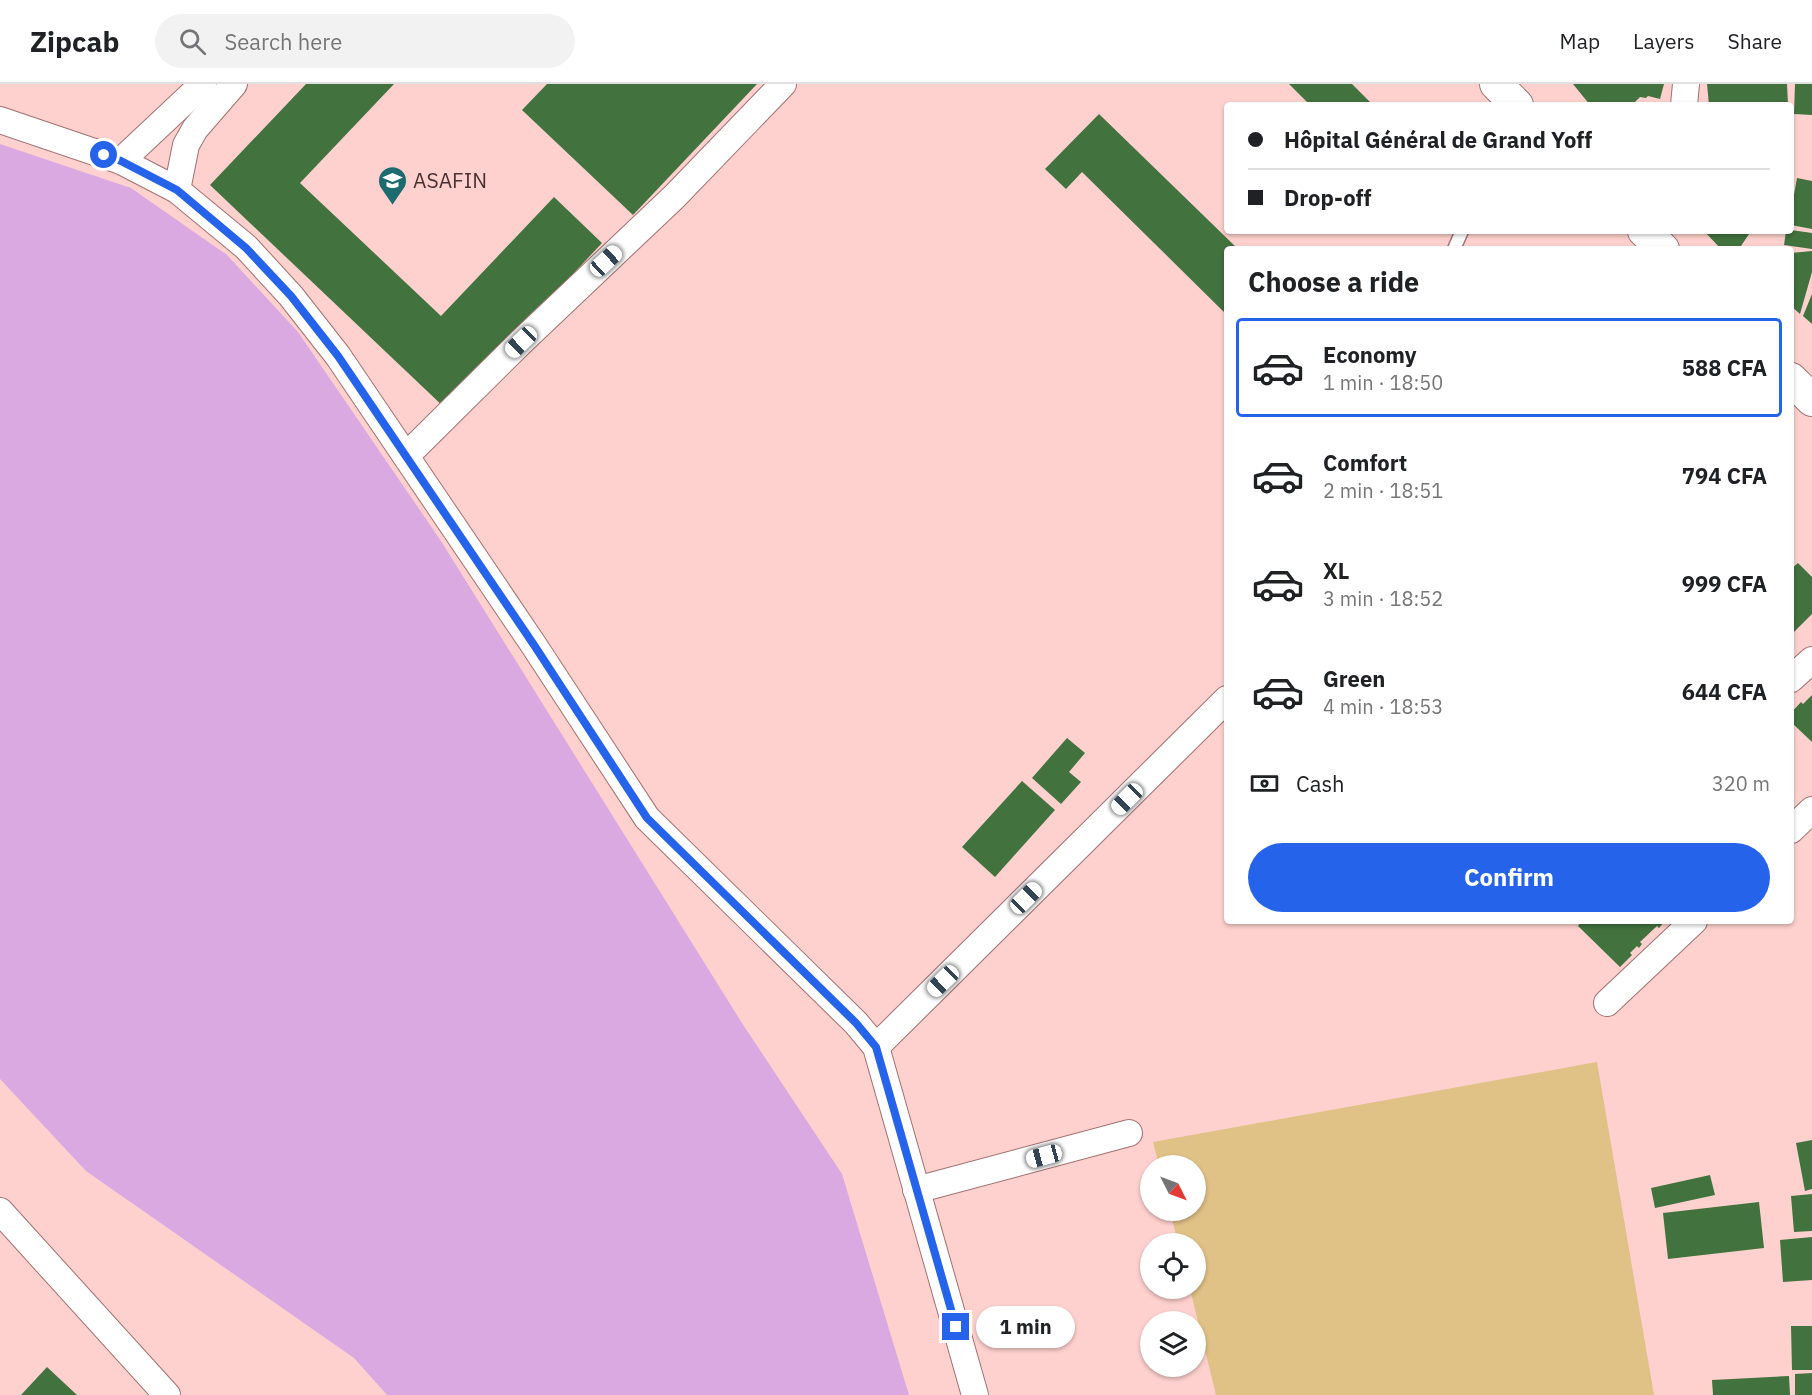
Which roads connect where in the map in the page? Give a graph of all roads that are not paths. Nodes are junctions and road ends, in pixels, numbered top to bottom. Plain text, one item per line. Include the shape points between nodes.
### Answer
1 (203, 84) edge
2 (234, 84) edge
3 (783, 84) edge
4 (1496, 84) edge
5 (1686, 84) edge
6 (1514, 102) edge
7 (1684, 102) edge
8 (0, 120) edge
9 (121, 161) junction
10 (177, 190) junction
11 (1647, 234) edge
12 (1660, 246) edge
13 (406, 456) junction
14 (1812, 660) edge
15 (1794, 676) edge
16 (1224, 702) edge
17 (1812, 810) edge
18 (1794, 827) edge
19 (1691, 924) edge
20 (1607, 1003) dead end
21 (876, 1047) junction
22 (1130, 1133) dead end
23 (916, 1190) junction
24 (2, 1217) edge
25 (167, 1395) edge
26 (975, 1395) edge

1 - 9 street
2 - 10 street via 190,137
3 - 13 street via 675,196
4 - 6 street
5 - 7 street
8 - 9 street
9 - 10 street
10 - 13 street via 246,248 291,296 338,356
11 - 12 street
13 - 21 street via 647,818
14 - 15 street
16 - 21 street
17 - 18 street
19 - 20 street
21 - 23 street
22 - 23 street
23 - 26 street
24 - 25 street

